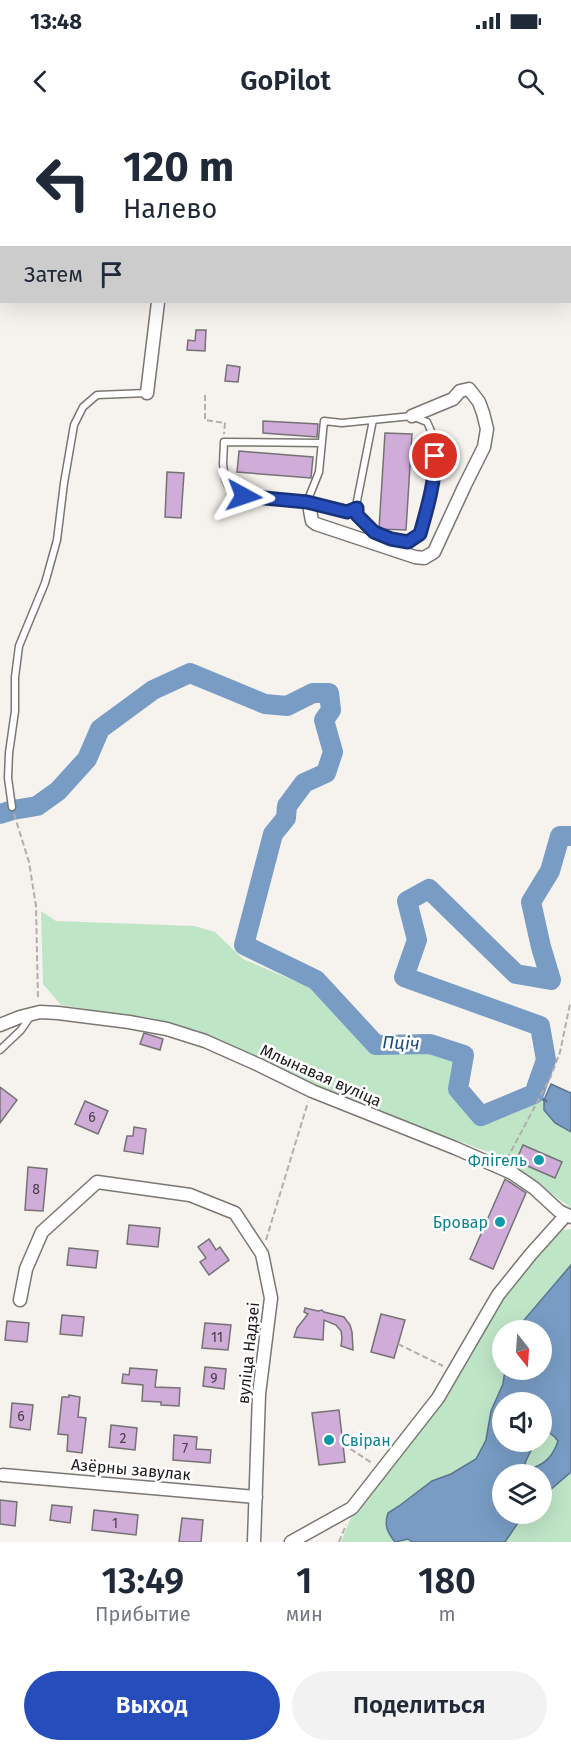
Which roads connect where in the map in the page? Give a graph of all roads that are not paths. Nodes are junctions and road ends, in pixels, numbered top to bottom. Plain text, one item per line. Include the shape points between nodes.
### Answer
1 (158, 303) edge
2 (147, 393) joint
3 (412, 416) junction
4 (373, 420) junction
5 (321, 443) junction
6 (307, 502) junction
7 (357, 508) junction
8 (13, 811) road end
9 (36, 1013) junction
10 (0, 1025) edge
11 (0, 1050) edge
12 (568, 1216) edge
13 (20, 1300) dead end
14 (3, 1475) dead end
15 (256, 1497) junction
16 (254, 1542) edge
17 (291, 1542) edge

1 - 2 street
2 - 8 lane via 97,395 83,407 74,425 57,540 45,584 19,646 8,778
3 - 4 lane
3 - 6 street via 469,389 479,402 487,429 484,447 434,552 424,558 415,556 316,524
3 - 7 lane via 427,422 435,440 435,472 420,534 408,542 374,532 357,515
4 - 5 lane via 324,421
4 - 7 lane
5 - 6 lane via 319,472
5 - 6 lane via 224,442 225,479 233,492
6 - 7 lane via 347,512
9 - 10 street
9 - 11 lane
9 - 12 street, Млынавая вуліца via 106,1018 167,1029 205,1041 312,1091 512,1173
12 - 17 street via 498,1295 438,1398 352,1508
13 - 15 street, вуліца Надзеі via 26,1269 42,1232 98,1182 190,1195 235,1213 262,1254 271,1298 259,1394
14 - 15 street, Азёрны завулак
15 - 16 street, вуліца Надзеі

